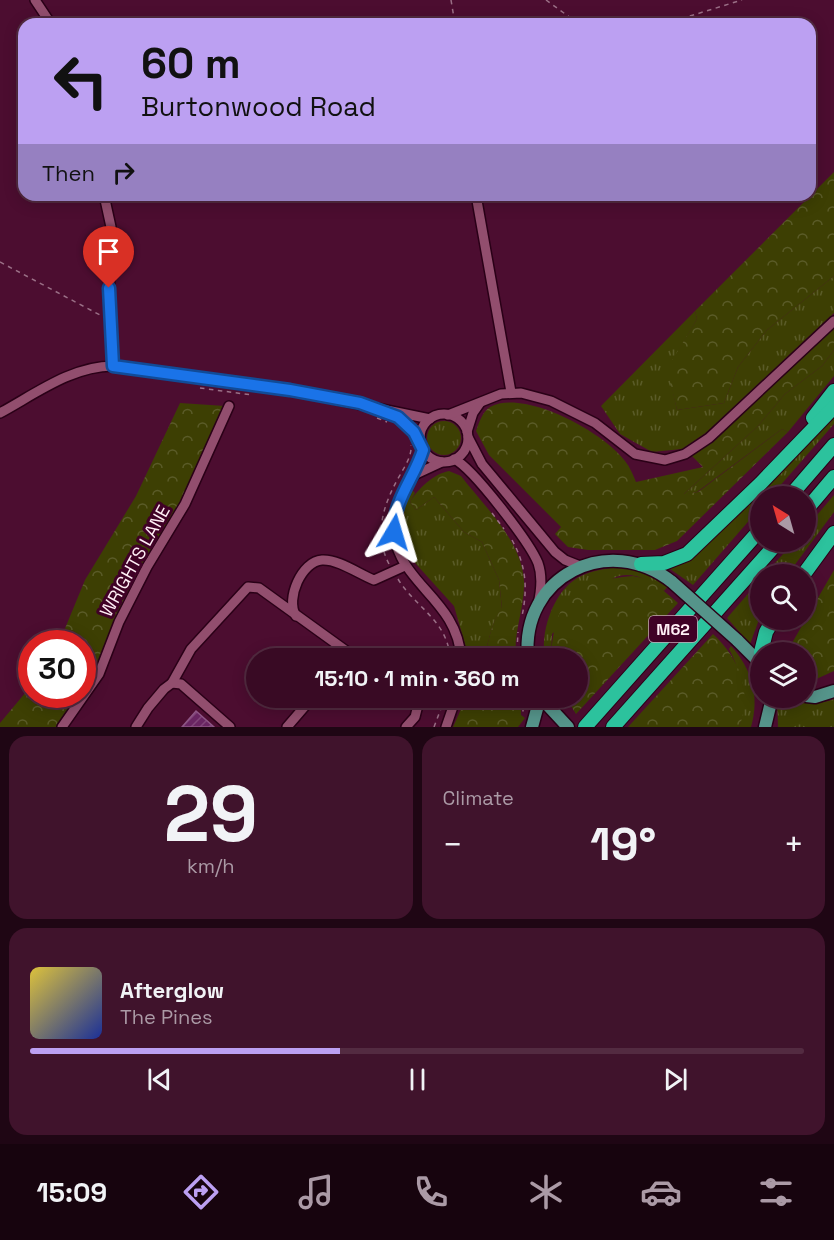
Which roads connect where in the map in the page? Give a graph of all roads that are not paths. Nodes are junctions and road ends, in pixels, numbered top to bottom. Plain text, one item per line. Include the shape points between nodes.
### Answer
1 (35, 0) edge
2 (47, 18) edge
3 (105, 201) edge
4 (477, 201) edge
5 (834, 321) edge
6 (113, 366) junction
7 (834, 391) edge
8 (511, 392) junction
9 (480, 403) junction
10 (229, 406) dead end
11 (834, 407) edge
12 (0, 413) edge
13 (448, 415) junction
14 (390, 417) junction
15 (430, 419) junction
16 (467, 435) junction
17 (834, 445) edge
18 (422, 446) junction
19 (454, 459) junction
20 (442, 462) junction
21 (414, 475) junction
22 (834, 477) edge
23 (761, 483) junction
24 (799, 486) edge
25 (816, 498) edge
26 (834, 533) edge
27 (750, 541) edge
28 (769, 552) edge
29 (641, 564) junction
30 (811, 564) edge
31 (405, 566) junction
32 (580, 566) junction
33 (537, 610) junction
34 (297, 618) junction
35 (341, 648) edge
36 (460, 648) edge
37 (529, 648) edge
38 (750, 652) edge
39 (172, 683) junction
40 (834, 691) edge
41 (816, 697) edge
42 (303, 708) edge
43 (416, 708) edge
44 (453, 708) edge
45 (537, 708) edge
46 (550, 708) edge
47 (770, 708) edge
48 (772, 708) edge
49 (565, 724) edge
50 (62, 727) edge
51 (136, 727) edge
52 (230, 727) edge
53 (287, 727) edge
54 (406, 727) edge
55 (446, 727) edge
56 (532, 727) edge
57 (585, 727) edge
58 (613, 727) edge
59 (765, 727) edge
60 (771, 727) edge

1 - 2 street
3 - 6 street via 111,227
4 - 8 street
5 - 8 street via 709,438 685,454 664,460 635,454 595,423 559,405
6 - 12 street via 74,373
6 - 14 street via 347,400
7 - 23 highway
8 - 9 street
9 - 13 street
9 - 16 street via 472,413
10 - 50 street, WRIGHTS LANE via 185,504 119,622 99,674
11 - 23 highway
13 - 15 street
13 - 16 street via 460,421
14 - 15 street
14 - 18 street via 411,428
15 - 18 street via 422,430
16 - 19 street via 465,449
16 - 32 street via 482,464 555,552
17 - 24 highway
18 - 20 street via 431,458
18 - 21 street
19 - 20 street
19 - 33 street via 470,471 533,554 541,577
20 - 21 street
21 - 31 street via 400,497 394,520 396,542
22 - 25 highway
23 - 29 highway via 687,554 664,563
26 - 30 highway
27 - 57 highway, M62
28 - 58 highway, M62
29 - 32 main road via 616,560
29 - 38 main road, bridge via 672,582
31 - 34 street via 374,580 334,562 312,563 292,595 291,609
31 - 36 street via 442,605 456,631
32 - 33 main road via 562,576
33 - 37 main road
34 - 35 street
34 - 39 street via 259,588 248,586 191,649
39 - 51 street
39 - 52 street via 181,684
40 - 41 main road
42 - 53 street
43 - 54 street via 415,717
44 - 55 street
45 - 56 main road
46 - 49 main road
47 - 59 main road
48 - 60 main road

